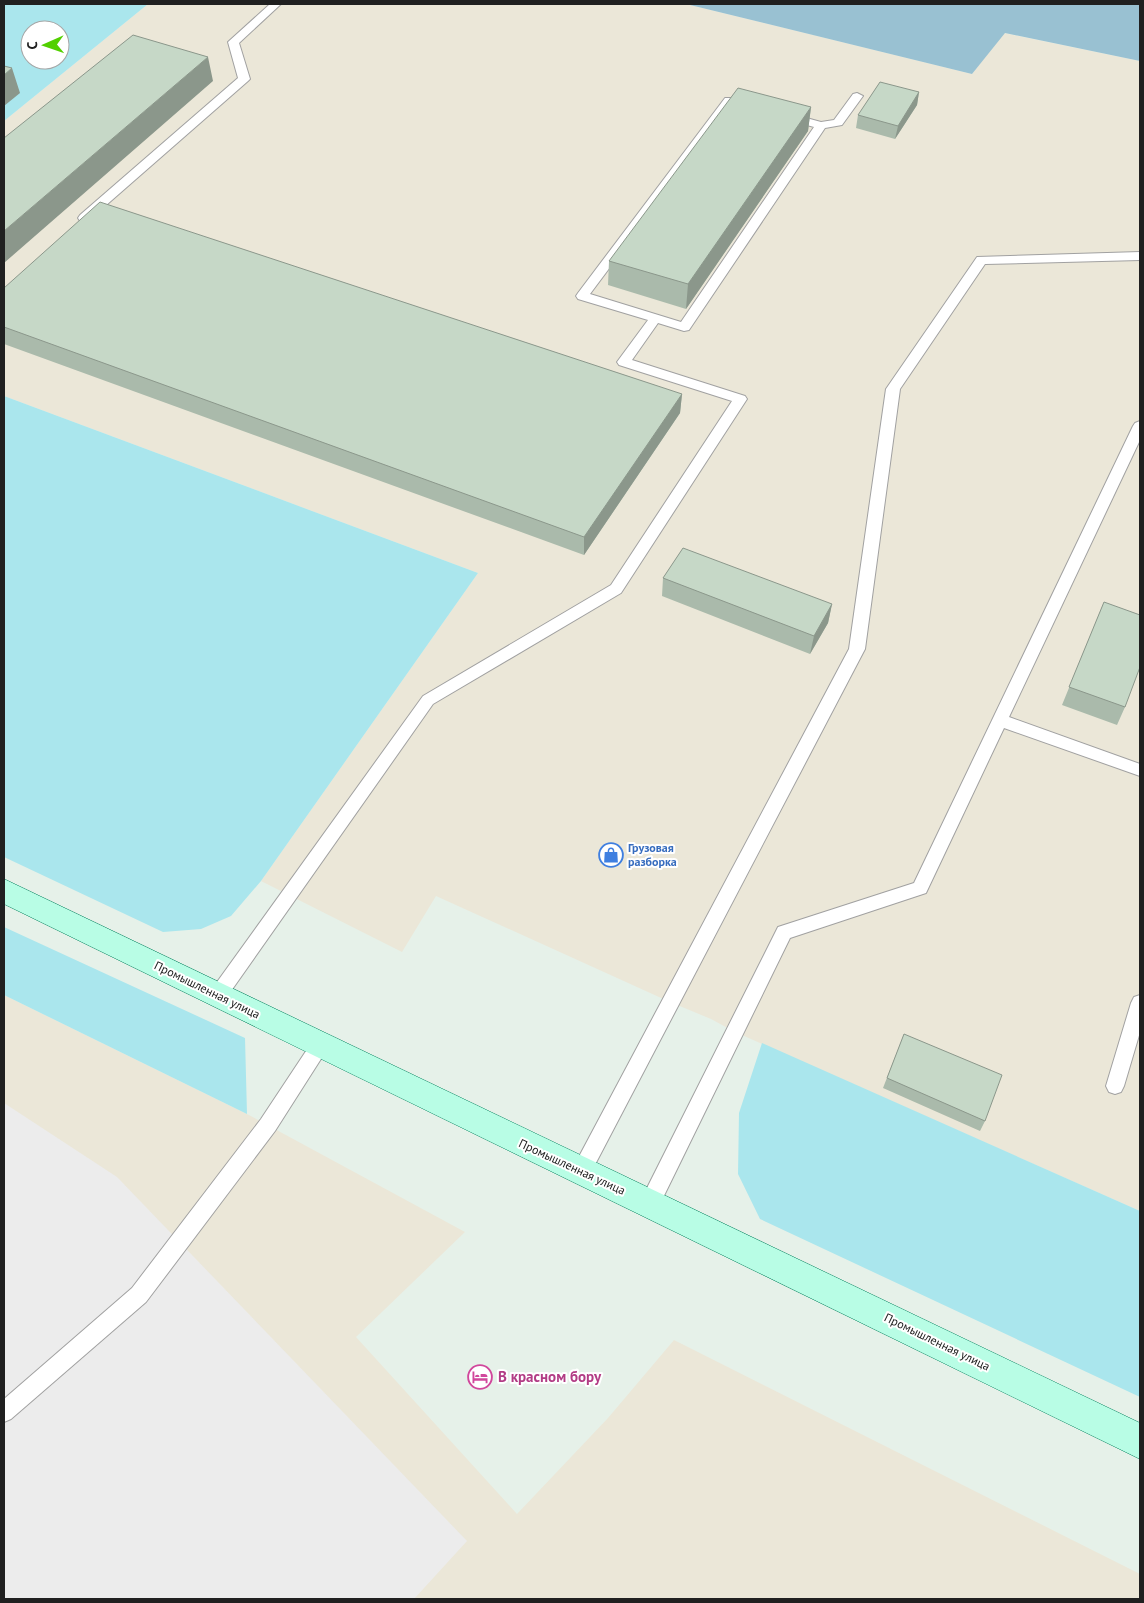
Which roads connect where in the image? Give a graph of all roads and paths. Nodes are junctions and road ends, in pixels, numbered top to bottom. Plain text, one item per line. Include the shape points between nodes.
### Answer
1 (276, 4) edge
2 (857, 96) dead end
3 (821, 125) junction
4 (71, 229) edge
5 (1140, 256) edge
6 (655, 319) junction
7 (1140, 426) edge
8 (1000, 720) junction
9 (1140, 770) edge
10 (4, 891) edge
11 (218, 996) junction
12 (1140, 1003) edge
13 (320, 1045) junction
14 (1115, 1086) dead end
15 (581, 1172) junction
16 (650, 1203) junction
17 (4, 1412) edge
18 (1140, 1441) edge

1 - 4 lane via 232,42 244,79
2 - 3 lane via 838,123
3 - 6 lane via 684,328
3 - 6 lane via 729,100 582,296
5 - 15 lane via 982,260 893,389 857,649
6 - 11 lane via 624,362 740,398 616,589 428,700
7 - 8 lane
8 - 9 lane
8 - 16 lane via 920,888 784,932
10 - 11 street, Промышленная улица
11 - 13 street, Промышленная улица
12 - 14 lane
13 - 15 street, Промышленная улица
13 - 17 lane via 268,1125 139,1295
15 - 16 street, Промышленная улица
16 - 18 street, Промышленная улица

